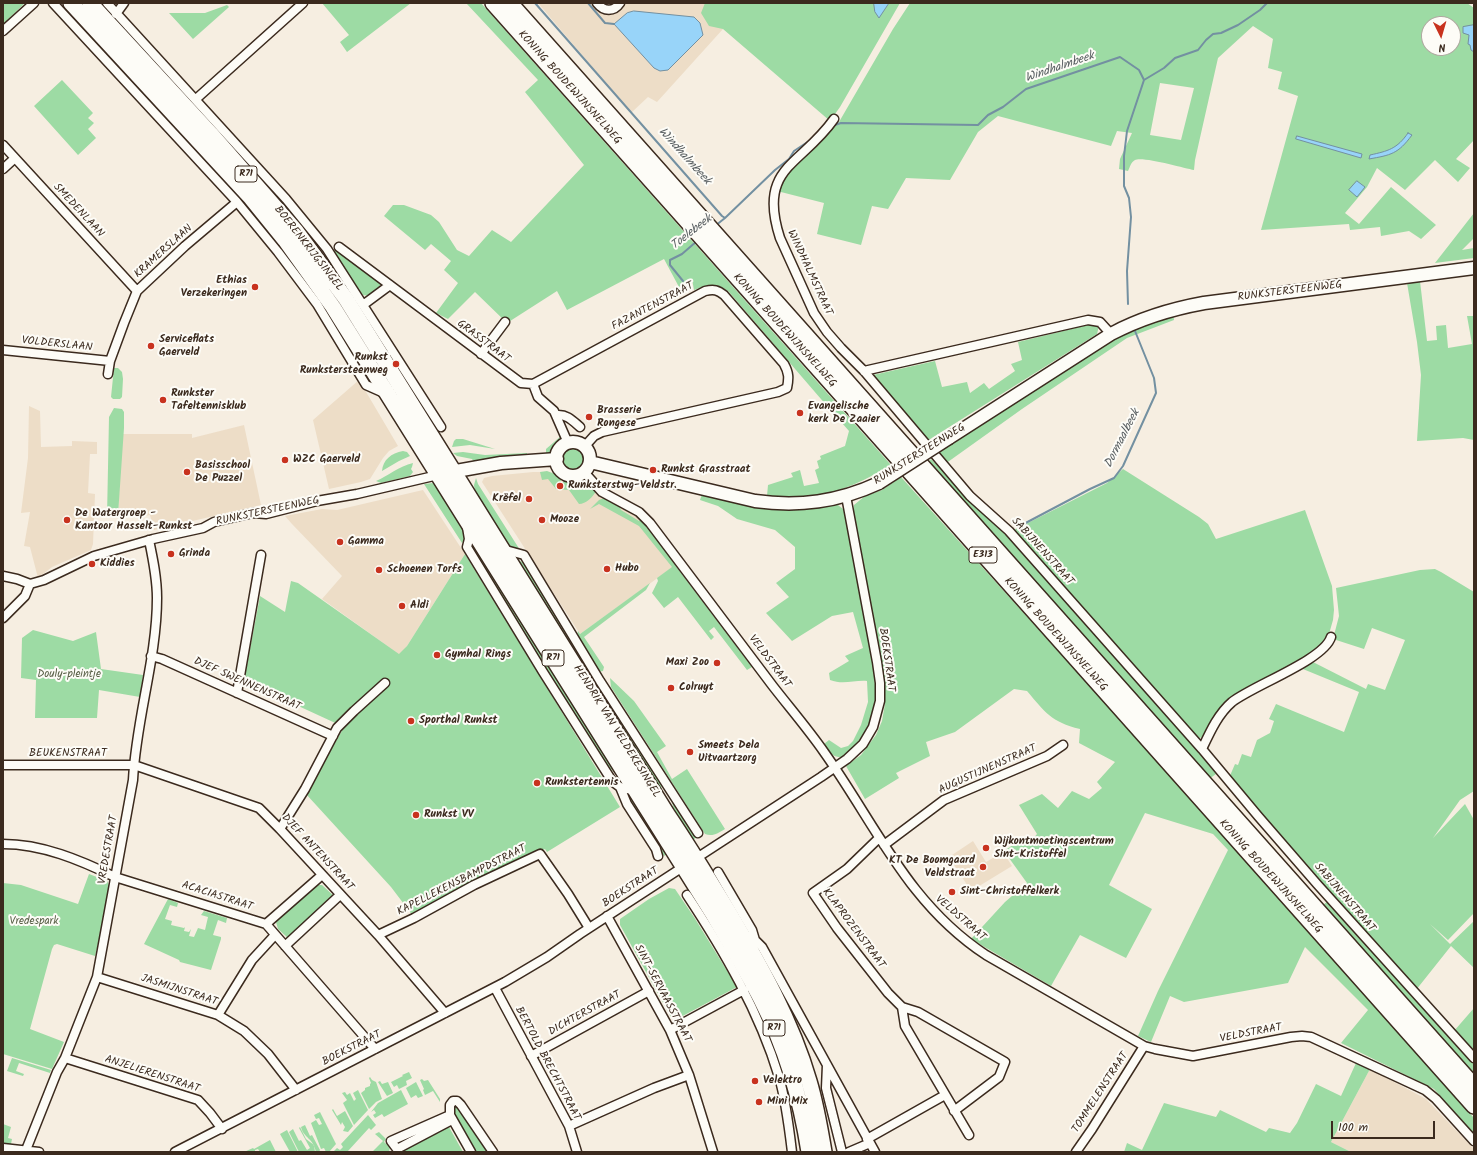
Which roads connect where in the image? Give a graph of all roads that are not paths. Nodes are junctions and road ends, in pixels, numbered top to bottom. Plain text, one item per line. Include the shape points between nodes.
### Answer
1 (34, 3) edge
2 (53, 3) edge
3 (71, 3) edge
4 (90, 3) edge
5 (107, 3) edge
6 (124, 3) edge
7 (303, 3) edge
8 (493, 3) edge
9 (510, 3) edge
10 (597, 3) edge
11 (620, 3) edge
12 (116, 14) junction
13 (3, 31) edge
14 (196, 99) junction
15 (834, 119) dead end
16 (3, 145) edge
17 (204, 148) junction
18 (15, 158) junction
19 (203, 166) junction
20 (3, 169) edge
21 (237, 202) junction
22 (339, 247) dead end
23 (1474, 268) edge
24 (390, 285) junction
25 (137, 291) junction
26 (364, 305) junction
27 (505, 322) dead end
28 (1111, 334) junction
29 (3, 350) edge
30 (480, 354) junction
31 (110, 361) junction
32 (864, 371) junction
33 (108, 374) dead end
34 (533, 384) junction
35 (417, 392) junction
36 (388, 394) junction
37 (556, 415) junction
38 (423, 423) junction
39 (441, 427) dead end
40 (580, 427) dead end
41 (568, 443) junction
42 (584, 446) junction
43 (557, 459) junction
44 (587, 467) junction
45 (453, 471) junction
46 (438, 475) junction
47 (846, 496) junction
48 (467, 521) junction
49 (149, 540) junction
50 (502, 549) junction
51 (261, 555) dead end
52 (3, 576) edge
53 (30, 584) junction
54 (3, 618) edge
55 (1331, 637) dead end
56 (151, 656) junction
57 (385, 683) dead end
58 (237, 693) junction
59 (333, 736) junction
60 (1063, 745) dead end
61 (1202, 749) junction
62 (3, 765) edge
63 (134, 765) junction
64 (834, 768) junction
65 (620, 787) junction
66 (669, 788) junction
67 (637, 791) junction
68 (667, 814) junction
69 (280, 829) junction
70 (698, 833) dead end
71 (881, 842) junction
72 (3, 844) edge
73 (658, 856) dead end
74 (696, 858) junction
75 (683, 866) junction
76 (718, 872) dead end
77 (322, 875) junction
78 (115, 877) junction
79 (340, 895) junction
80 (687, 895) dead end
81 (713, 914) junction
82 (607, 916) junction
83 (266, 924) junction
84 (589, 928) junction
85 (710, 930) junction
86 (275, 935) junction
87 (378, 935) junction
88 (748, 937) junction
89 (284, 946) junction
90 (97, 977) junction
91 (495, 988) junction
92 (744, 990) junction
93 (649, 991) junction
94 (902, 1007) junction
95 (445, 1013) junction
96 (218, 1015) junction
97 (670, 1030) junction
98 (1144, 1046) junction
99 (375, 1049) junction
100 (531, 1056) junction
101 (65, 1058) junction
102 (1474, 1058) edge
103 (827, 1064) junction
104 (689, 1075) junction
105 (1474, 1086) edge
106 (296, 1090) junction
107 (945, 1095) junction
108 (1474, 1106) edge
109 (954, 1111) junction
110 (451, 1118) junction
111 (569, 1126) junction
112 (222, 1129) junction
113 (968, 1134) dead end
114 (869, 1141) junction
115 (1474, 1141) edge
116 (3, 1148) edge
117 (26, 1150) junction
118 (39, 1152) edge
119 (175, 1152) edge
120 (471, 1152) edge
121 (492, 1152) edge
122 (577, 1152) edge
123 (713, 1152) edge
124 (792, 1152) edge
125 (809, 1152) edge
126 (824, 1152) edge
127 (842, 1152) edge
128 (849, 1152) edge
129 (875, 1152) edge
130 (1076, 1152) edge

1 - 13 street
2 - 19 street
3 - 17 highway, BOERENKRIJGSINGEL / R71
4 - 38 highway, BOERENKRIJGSINGEL / R71 via 296,231 346,299
5 - 12 street, BOERENKRIJGSINGEL
6 - 12 street
7 - 14 street
8 - 108 highway, KONING BOUDEWIJNSNELWEG / E313
9 - 105 highway, KONING BOUDEWIJNSNELWEG / E313
10 - 11 street via 609,10
12 - 14 street, BOERENKRIJGSINGEL
14 - 26 street, BOERENKRIJGSINGEL via 322,243
15 - 32 street, WINDHALMSTRAAT via 780,177 775,186 773,210 780,238 814,313 827,332
16 - 18 street, SMEDENLAAN
17 - 19 street
17 - 36 highway, BOERENKRIJGSINGEL / R71 via 251,198 285,240 333,307
18 - 20 street
18 - 25 street, SMEDENLAAN
19 - 21 street
21 - 25 street, KRAMERSLAAN
21 - 36 street via 317,304 366,385
22 - 24 street, GRASSTRAAT
23 - 28 street, RUNKSTERSTEENWEG via 1204,303 1174,309
24 - 26 street
24 - 30 street, GRASSTRAAT
25 - 31 street, KRAMERSLAAN
26 - 35 street, BOERENKRIJGSINGEL
27 - 30 street
28 - 32 street via 1100,322 1088,320
28 - 47 street, RUNKSTERSTEENWEG, bridge via 879,483
29 - 31 street, VOLDERSLAAN
30 - 34 street, GRASSTRAAT via 517,381
31 - 33 street, KRAMERSLAAN
32 - 61 street, SABIJNENSTRAAT via 970,496 1009,531
34 - 37 street via 538,397 552,408
34 - 42 street, FAZANTENSTRAAT via 705,291 718,290 788,371 787,388 778,392 602,432
35 - 38 street, BOERENKRIJGSINGEL
35 - 39 street, BOERENKRIJGSINGEL
36 - 46 highway, BOERENKRIJGSINGEL / R71
37 - 40 street via 567,416
37 - 41 street
38 - 45 highway, BOERENKRIJGSINGEL / R71
41 - 42 street via 576,442
41 - 43 street via 560,449
42 - 44 street via 590,453
43 - 44 street via 558,466 570,475 577,475
43 - 45 street, RUNKSTERSTEENWEG via 501,463
44 - 47 street, RUNKSTERSTEENWEG via 777,504 798,504
44 - 64 street, VELDSTRAAT via 602,492 638,512 650,523 824,751
45 - 46 street, RUNKSTERSTEENWEG
45 - 50 highway, HENDRIK VAN VELDEKESINGEL / R71
46 - 48 highway, HENDRIK VAN VELDEKESINGEL / R71
46 - 49 street, RUNKSTERSTEENWEG via 266,514 214,522 203,528
47 - 64 street, BOEKSTRAAT via 881,692 878,715 869,735 857,751
48 - 65 street, HENDRIK VAN VELDEKESINGEL via 467,547 612,781
48 - 67 highway, HENDRIK VAN VELDEKESINGEL / R71
49 - 53 street, RUNKSTERSTEENWEG via 94,556
49 - 56 street, VREDESTRAAT via 157,598
50 - 66 street, HENDRIK VAN VELDEKESINGEL via 524,555 600,681
50 - 68 highway, HENDRIK VAN VELDEKESINGEL / R71
51 - 58 street
52 - 53 street
53 - 54 street via 25,596
55 - 61 street via 1329,643 1312,658 1232,702 1220,715
56 - 58 street, DJEF SWENNENSTRAAT
56 - 63 street, VREDESTRAAT
57 - 59 street via 337,728
58 - 59 street, DJEF SWENNENSTRAAT
59 - 69 street via 290,816
60 - 71 street, AUGUSTIJNENSTRAAT via 1048,756 944,800
61 - 102 street, SABIJNENSTRAAT via 1312,879
62 - 63 street, BEUKENSTRAAT
63 - 69 street, DJEF ANTENSTRAAT via 259,808
63 - 78 street, VREDESTRAAT
64 - 71 street, VELDSTRAAT
64 - 74 street, BOEKSTRAAT
65 - 67 street, HENDRIK VAN VELDEKESINGEL
65 - 73 street, HENDRIK VAN VELDEKESINGEL via 627,804
66 - 68 street, HENDRIK VAN VELDEKESINGEL
66 - 70 street, HENDRIK VAN VELDEKESINGEL
67 - 75 highway, HENDRIK VAN VELDEKESINGEL / R71
68 - 74 highway, HENDRIK VAN VELDEKESINGEL / R71
69 - 77 street, DJEF ANTENSTRAAT
71 - 94 street, KLAPROZENSTRAAT via 813,893 837,928
71 - 98 street, VELDSTRAAT via 905,878 926,903 972,946
72 - 78 street, ACACIASTRAAT via 36,847 92,866
74 - 75 street, BOEKSTRAAT
74 - 88 highway, HENDRIK VAN VELDEKESINGEL / R71
75 - 81 highway, HENDRIK VAN VELDEKESINGEL / R71
75 - 82 street, BOEKSTRAAT
76 - 88 street, HENDRIK VAN VELDEKESINGEL via 752,930
77 - 79 street, DJEF ANTENSTRAAT
77 - 83 street
78 - 83 street, ACACIASTRAAT
78 - 90 street, VREDESTRAAT
79 - 87 street, DJEF ANTENSTRAAT
79 - 89 street
80 - 85 street
81 - 85 street
81 - 125 highway, HENDRIK VAN VELDEKESINGEL / R71 via 761,1000 775,1031 794,1084
82 - 84 street, BOEKSTRAAT
82 - 93 street, SINT-SERVAASSTRAAT
83 - 86 street
84 - 87 street, KAPELLEKENSBAMPDSTRAAT via 540,854
84 - 91 street, BOEKSTRAAT
85 - 92 street
86 - 89 street
86 - 96 street via 252,960
87 - 95 street, DJEF ANTENSTRAAT
88 - 103 street, HENDRIK VAN VELDEKESINGEL via 762,947
88 - 126 highway, HENDRIK VAN VELDEKESINGEL / R71 via 789,1027 809,1081
89 - 99 street
90 - 96 street, JASMIJNSTRAAT
90 - 101 street, VREDESTRAAT
91 - 95 street, BOEKSTRAAT
91 - 100 street, BERTOLD BRECHTSTRAAT
92 - 97 street
92 - 124 street via 779,1078 786,1104
93 - 97 street, SINT-SERVAASSTRAAT
93 - 100 street, DICHTERSTRAAT
94 - 107 street via 905,1026
94 - 109 street, KLAPROZENSTRAAT via 918,1012 1005,1062 999,1077
95 - 99 street, BOEKSTRAAT
96 - 106 street, JASMIJNSTRAAT via 244,1031 268,1054
97 - 104 street, SINT-SERVAASSTRAAT
98 - 115 street, VELDSTRAAT via 1193,1056 1291,1037 1311,1037 1425,1090
98 - 130 street, TOMMELENSTRAAT
99 - 106 street, BOEKSTRAAT
100 - 111 street, BERTOLD BRECHTSTRAAT
101 - 112 street, ANJELIERENSTRAAT via 198,1100
101 - 117 street, VREDESTRAAT
103 - 114 street, HENDRIK VAN VELDEKESINGEL
103 - 127 street via 826,1088
104 - 111 street
104 - 123 street, SINT-SERVAASSTRAAT
106 - 112 street, BOEKSTRAAT
107 - 109 street
107 - 114 street
109 - 113 street
110 - 110 street via 391,1141 397,1149
110 - 120 street
110 - 121 street via 450,1105 457,1101
111 - 122 street, BERTOLD BRECHTSTRAAT
112 - 119 street, BOEKSTRAAT
114 - 128 street
114 - 129 street, HENDRIK VAN VELDEKESINGEL
116 - 117 street
117 - 118 street

